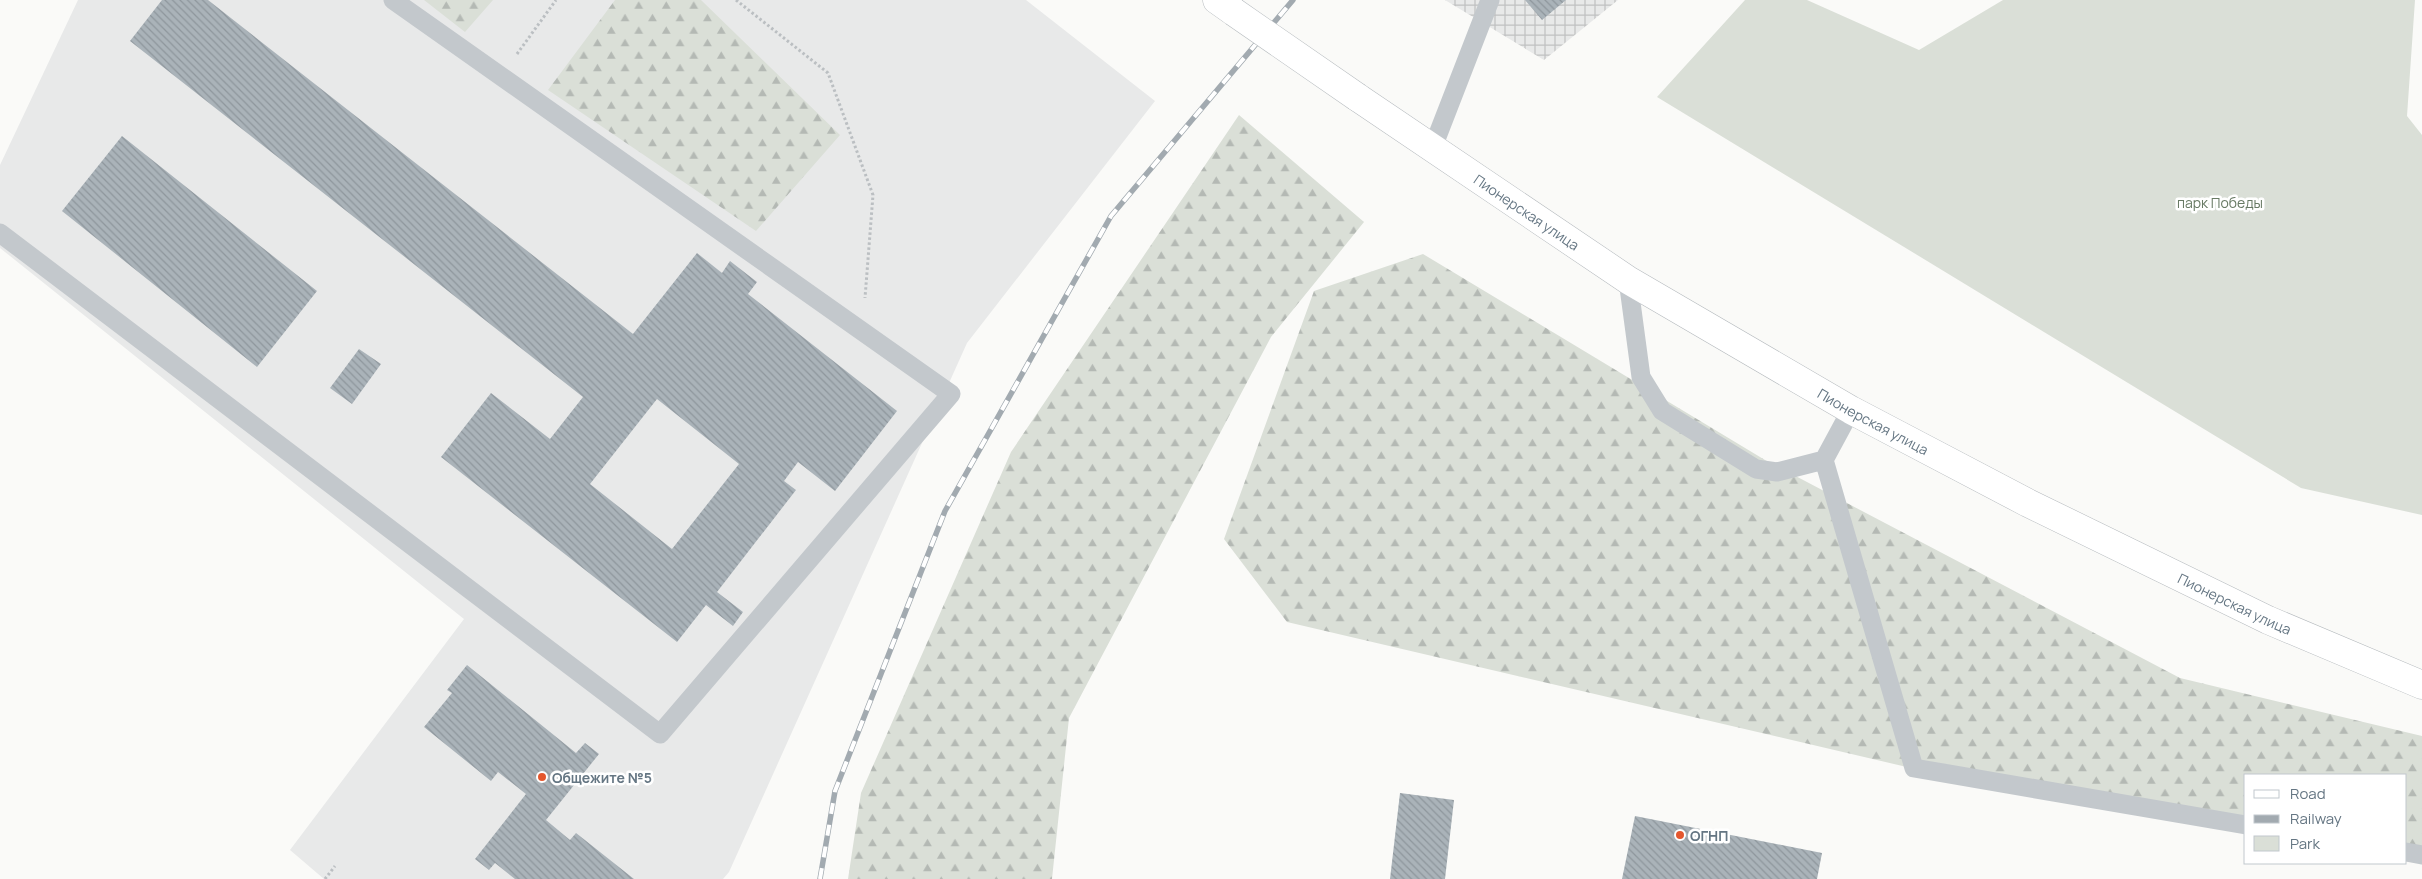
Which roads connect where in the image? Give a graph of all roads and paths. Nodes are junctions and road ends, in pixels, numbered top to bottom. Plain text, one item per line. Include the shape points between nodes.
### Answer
1 (393, 0) edge
2 (556, 0) edge
3 (736, 0) edge
4 (1490, 0) edge
5 (1225, 6) edge
6 (501, 76) junction
7 (1432, 147) junction
8 (0, 233) edge
9 (1628, 280) junction
10 (862, 331) junction
11 (1851, 410) junction
12 (1824, 460) junction
13 (2422, 685) edge
14 (2244, 825) edge
15 (2407, 852) edge
16 (2422, 855) edge
17 (336, 866) dead end
18 (325, 879) edge

1 - 6 lane
2 - 6 path
3 - 10 path via 828,74 873,195
4 - 7 lane
5 - 7 main road, Пионерская улица, bridge
6 - 10 lane
7 - 9 main road, Пионерская улица
8 - 10 lane via 660,734 951,394
9 - 11 main road, Пионерская улица
9 - 12 lane via 1642,376 1662,411 1756,469 1777,472
11 - 12 lane
11 - 13 main road, Пионерская улица via 2028,503 2268,620
12 - 14 lane via 1914,768
15 - 16 lane
17 - 18 path

